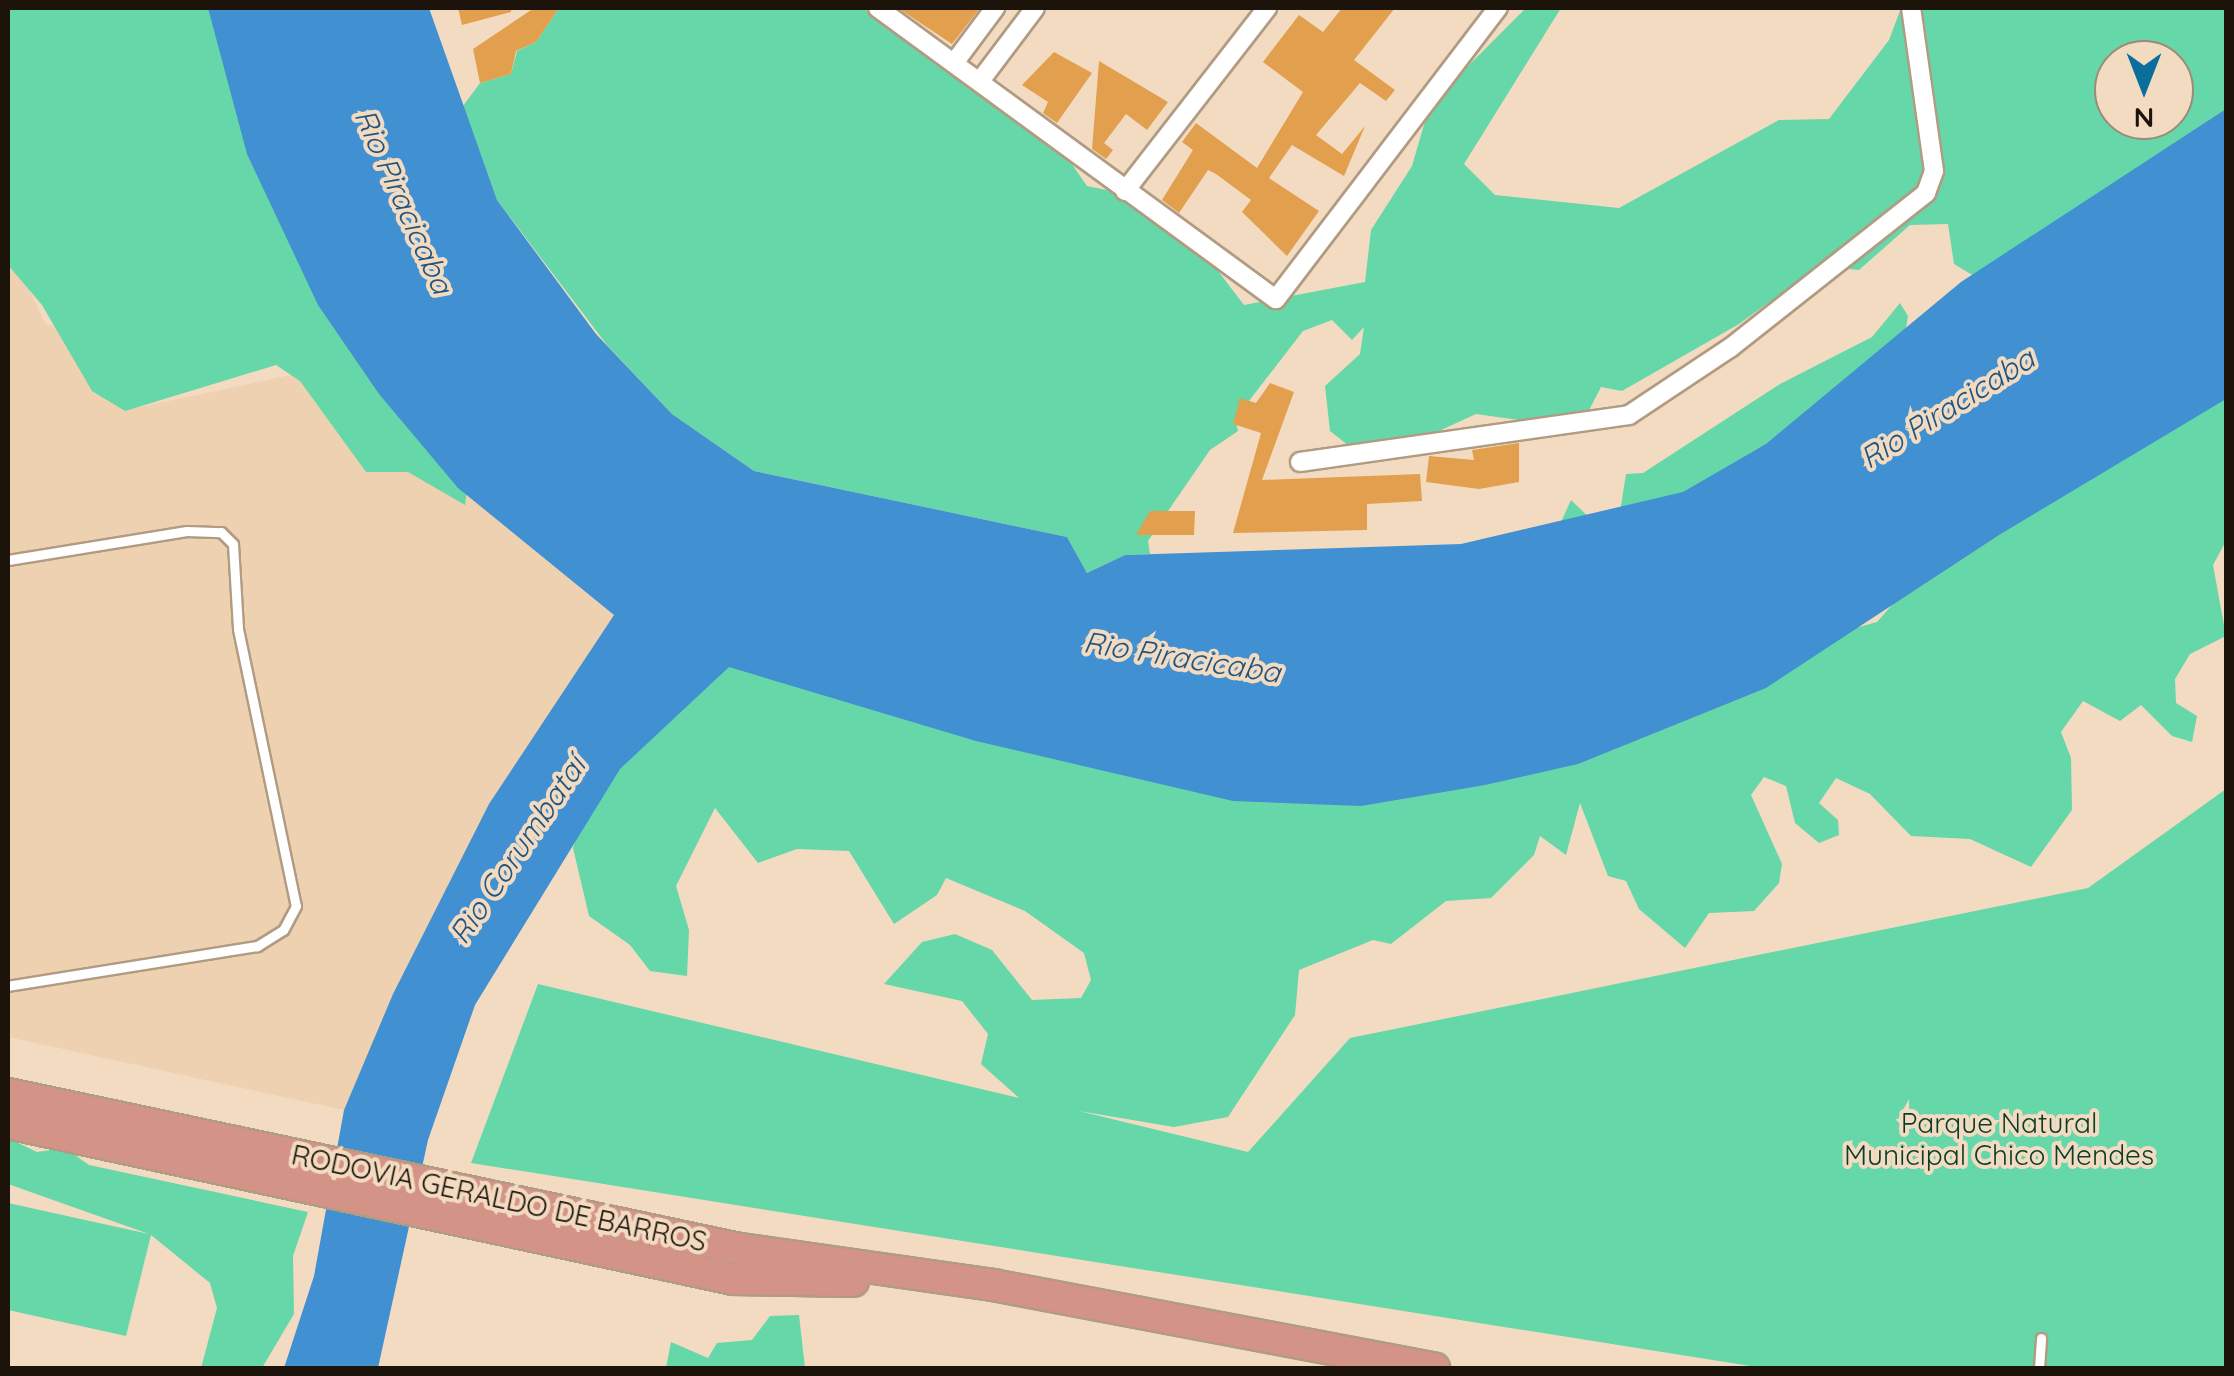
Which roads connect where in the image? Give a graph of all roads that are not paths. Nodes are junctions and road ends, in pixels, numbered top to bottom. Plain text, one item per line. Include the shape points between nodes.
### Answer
1 (878, 8) edge
2 (995, 8) edge
3 (1034, 8) edge
4 (1266, 8) edge
5 (1498, 8) edge
6 (1911, 8) edge
7 (954, 63) junction
8 (980, 81) junction
9 (1125, 191) junction
10 (1300, 462) dead end
11 (8, 560) edge
12 (8, 986) edge
13 (8, 1094) edge
14 (8, 1123) edge
15 (278, 1167) junction
16 (2042, 1338) dead end
17 (1434, 1368) edge
18 (2039, 1368) edge

1 - 7 street
2 - 7 street
3 - 8 street
4 - 9 street
5 - 9 street via 1276,299
6 - 10 street via 1934,171 1926,194 1730,348 1628,414
7 - 8 street
8 - 9 street
11 - 12 lane via 187,531 221,532 233,544 242,648 296,906 283,930 257,946
13 - 15 highway, RODOVIA GERALDO DE BARROS
14 - 15 highway, RODOVIA GERALDO DE BARROS
15 - 17 highway, RODOVIA GERALDO DE BARROS via 445,1202 993,1285
16 - 18 lane

